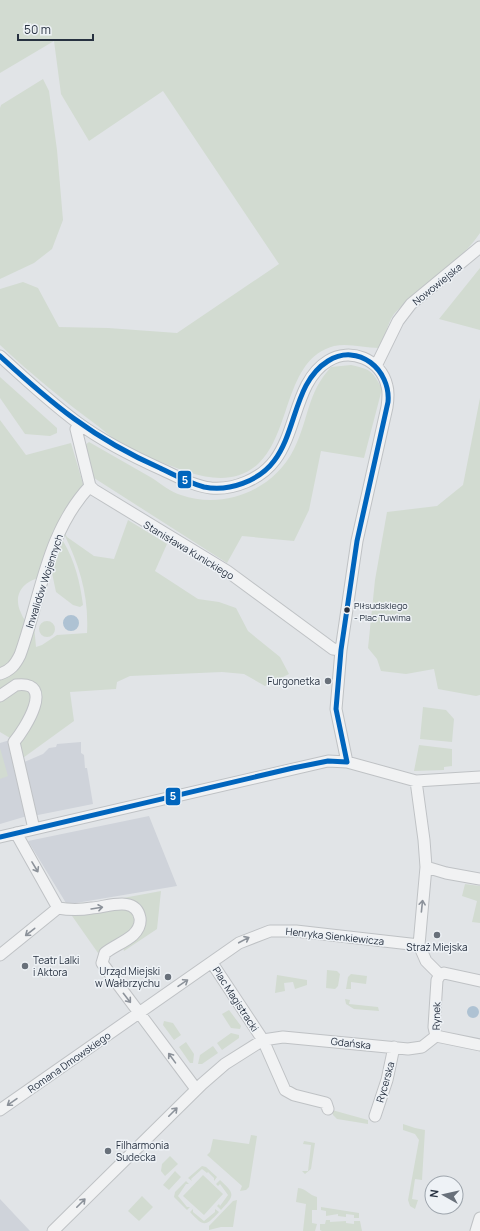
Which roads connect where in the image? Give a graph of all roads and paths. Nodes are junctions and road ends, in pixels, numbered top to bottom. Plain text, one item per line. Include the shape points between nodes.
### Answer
1 (480, 247) edge
2 (0, 356) edge
3 (376, 366) junction
4 (79, 424) junction
5 (90, 486) junction
6 (341, 650) junction
7 (0, 674) edge
8 (0, 696) edge
9 (347, 762) junction
10 (480, 777) edge
11 (416, 781) junction
12 (34, 829) junction
13 (16, 833) junction
14 (0, 837) edge
15 (426, 867) junction
16 (480, 880) edge
17 (58, 908) junction
18 (419, 945) junction
19 (0, 955) edge
20 (212, 963) junction
21 (440, 975) junction
22 (480, 981) edge
23 (139, 1013) junction
24 (436, 1036) junction
25 (263, 1040) junction
26 (480, 1045) edge
27 (394, 1047) junction
28 (196, 1090) junction
29 (328, 1109) dead end
30 (0, 1110) edge
31 (375, 1116) dead end
32 (53, 1231) edge

1 - 3 street, Nowowiejska via 411,304 398,321
2 - 4 street
3 - 4 street via 365,358 350,355 338,356 318,368 310,376 285,447 274,462 245,483 223,488 209,488 189,482 130,455
3 - 6 street via 387,385 387,407 357,541
4 - 5 street via 76,430
5 - 6 street, Stanisława Kunickiego via 132,515 227,571 333,649
5 - 7 street, Inwalidów Wojennych via 63,522 47,562 20,655 14,666
6 - 9 street via 336,710
8 - 12 street via 16,685 29,686 34,691 34,712 14,742
9 - 11 street
9 - 12 street via 328,761 294,768
10 - 11 street
11 - 15 street
12 - 13 street
13 - 14 street
13 -> 17 street
15 - 16 street
18 -> 15 street
17 -> 19 street
17 -> 23 street via 91,909 128,904 137,911 140,922 138,930 104,953 102,963
20 -> 18 street, Henryka Sienkiewicza via 239,942 270,931 296,931
18 - 21 street via 426,961
23 -> 20 street, Plac Magistracki
20 - 25 street, Plac Magistracki
21 - 22 street via 444,973
21 - 24 street, Rynek via 434,1028
28 -> 23 street
23 -> 30 street, Romana Dmowskiego
24 - 26 street, Rynek
24 - 27 street, Gdańska via 422,1047
25 - 27 street, Gdańska via 283,1037
25 - 28 street, Plac Magistracki via 225,1064
25 - 29 street via 285,1090 294,1095 320,1100 326,1103
27 - 31 street, Rycerska via 387,1080
32 -> 28 street, Plac Magistracki

